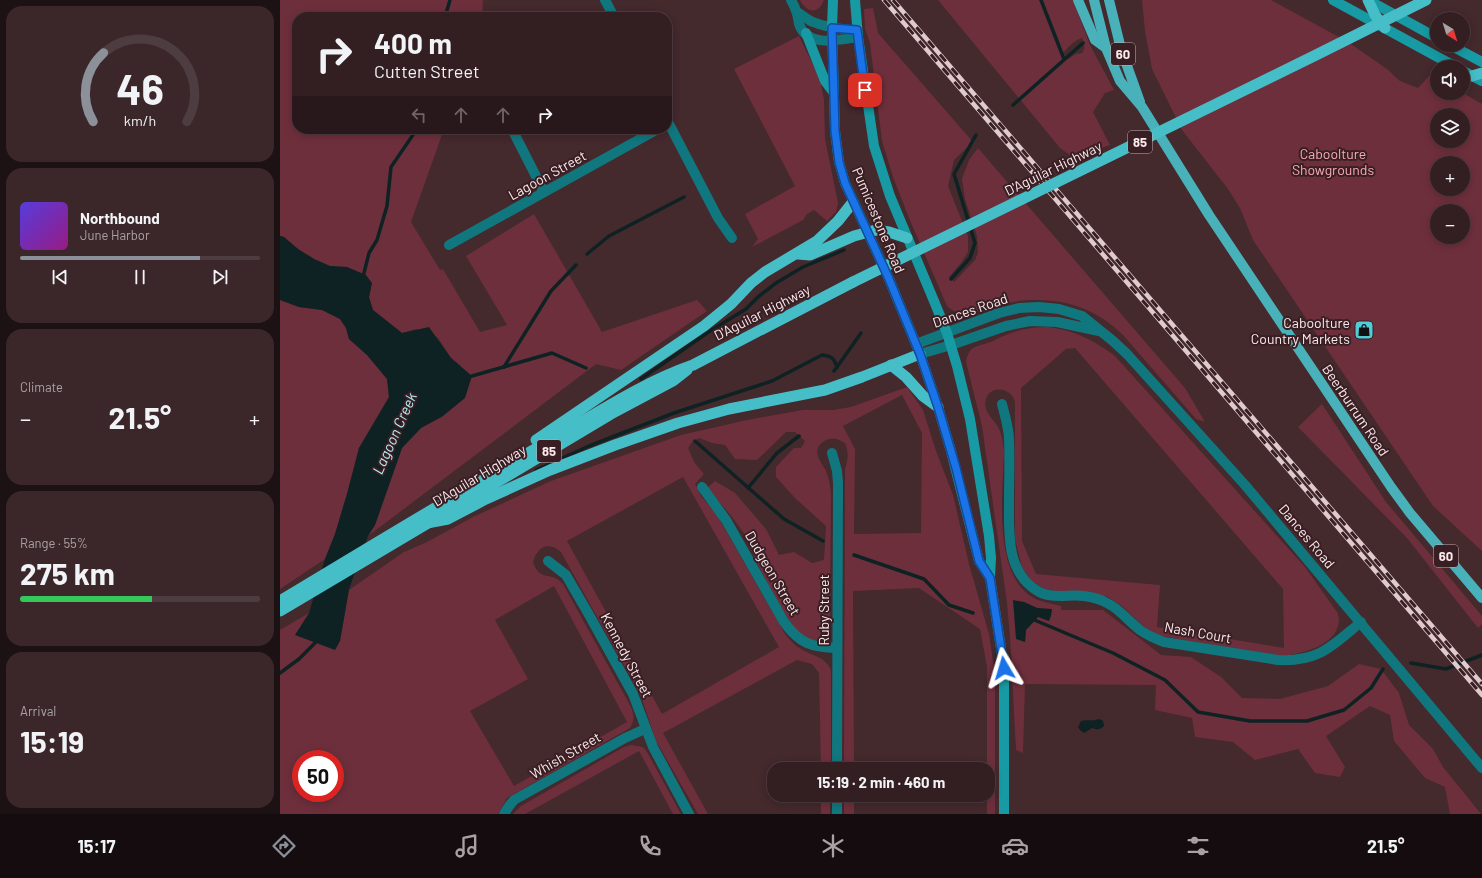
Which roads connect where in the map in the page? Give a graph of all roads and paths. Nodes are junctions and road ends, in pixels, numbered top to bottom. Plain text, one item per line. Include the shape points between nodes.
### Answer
1 (605, 0) edge
2 (791, 0) edge
3 (833, 0) edge
4 (855, 0) edge
5 (1078, 0) edge
6 (1094, 0) edge
7 (1109, 0) edge
8 (1332, 0) edge
9 (1368, 0) edge
10 (1426, 0) edge
11 (611, 12) edge
12 (797, 12) junction
13 (832, 28) junction
14 (1385, 28) junction
15 (806, 34) junction
16 (857, 34) junction
17 (1430, 34) edge
18 (833, 41) junction
19 (1106, 48) junction
20 (1463, 52) edge
21 (1443, 60) edge
22 (1482, 62) edge
23 (834, 93) junction
24 (1142, 107) junction
25 (672, 130) edge
26 (515, 134) edge
27 (649, 134) edge
28 (544, 192) junction
29 (853, 202) junction
30 (867, 232) junction
31 (732, 238) dead end
32 (907, 238) junction
33 (449, 245) dead end
34 (796, 254) junction
35 (1101, 332) junction
36 (946, 333) junction
37 (951, 345) junction
38 (918, 349) junction
39 (693, 365) junction
40 (891, 365) junction
41 (1002, 404) dead end
42 (938, 407) junction
43 (832, 453) dead end
44 (521, 457) junction
45 (702, 487) dead end
46 (427, 523) junction
47 (548, 561) dead end
48 (990, 578) junction
49 (1482, 598) edge
50 (280, 601) edge
51 (280, 612) edge
52 (1361, 622) junction
53 (837, 648) junction
54 (645, 729) junction
55 (837, 762) edge
56 (1482, 768) edge
57 (837, 802) edge
58 (504, 814) edge
59 (689, 814) edge
60 (837, 814) edge
61 (1004, 814) edge

1 - 11 street
2 - 12 street
3 - 13 main road, Pumicestone Road
4 - 16 main road, Pumicestone Road
5 - 19 main road, 60 via 1095,40
6 - 19 main road, Beerburrum Road / 60
7 - 24 main road, Beerburrum Road / 60 via 1121,49
8 - 14 main road
9 - 14 highway
9 - 17 main road
10 - 39 highway, D'Aguilar Highway / 85, bridge via 853,282
12 - 13 street via 811,22
12 - 15 street via 799,24
13 - 16 street
13 - 18 main road, Pumicestone Road
14 - 21 main road
15 - 18 street via 822,41
15 - 23 main road via 825,81
16 - 18 street
16 - 32 main road, Pumicestone Road via 874,146 887,189
18 - 23 main road, Pumicestone Road
19 - 24 main road, Beerburrum Road / 60 via 1120,81
20 - 22 main road
23 - 29 main road, Pumicestone Road via 836,146 842,173
24 - 49 main road, Beerburrum Road / 60 via 1209,216 1391,487
25 - 31 street via 718,218
26 - 28 street
27 - 28 street, Lagoon Street
28 - 33 street, Lagoon Street
29 - 30 main road, Pumicestone Road
29 - 34 highway via 827,232
30 - 32 highway via 882,230
30 - 34 highway via 810,255
30 - 38 main road, Pumicestone Road
32 - 36 main road, Pumicestone Road
34 - 44 highway via 764,272 704,326 533,442
35 - 36 street, Dances Road via 1082,316 1059,309 1039,307 1019,308
35 - 37 street, Dances Road via 1057,322 1030,321 1006,326
35 - 52 street, Dances Road via 1127,354 1245,485
36 - 37 main road, Pumicestone Road
36 - 38 street, Dances Road
37 - 38 street, Dances Road
37 - 48 main road, Pumicestone Road via 970,419 989,536
38 - 40 highway
38 - 42 main road, Pumicestone Road
39 - 44 highway, D'Aguilar Highway / 85 via 668,374
39 - 46 highway, D'Aguilar Highway / 85 via 673,381
40 - 42 highway
40 - 46 highway via 825,390 729,409 678,423 550,470 448,519
41 - 52 street, Nash Court via 1009,438 1010,545 1020,575 1036,590 1047,595 1097,598 1118,609 1139,630 1164,642 1278,660 1304,659 1316,655
42 - 48 main road, Pumicestone Road via 979,561
43 - 53 street, Ruby Street via 838,483
44 - 50 highway, D'Aguilar Highway / 85
45 - 53 street, Dudgeon Street via 726,520 791,632 806,644
46 - 51 highway, D'Aguilar Highway / 85
47 - 54 street, Kennedy Street via 566,575 574,587 633,694
48 - 61 main road, Pumicestone Road via 1004,668
52 - 56 street, Dances Road
53 - 55 street, Ruby Street
54 - 58 street, Whish Street via 613,744 514,800
54 - 59 street, Kennedy Street via 652,747
57 - 60 street

